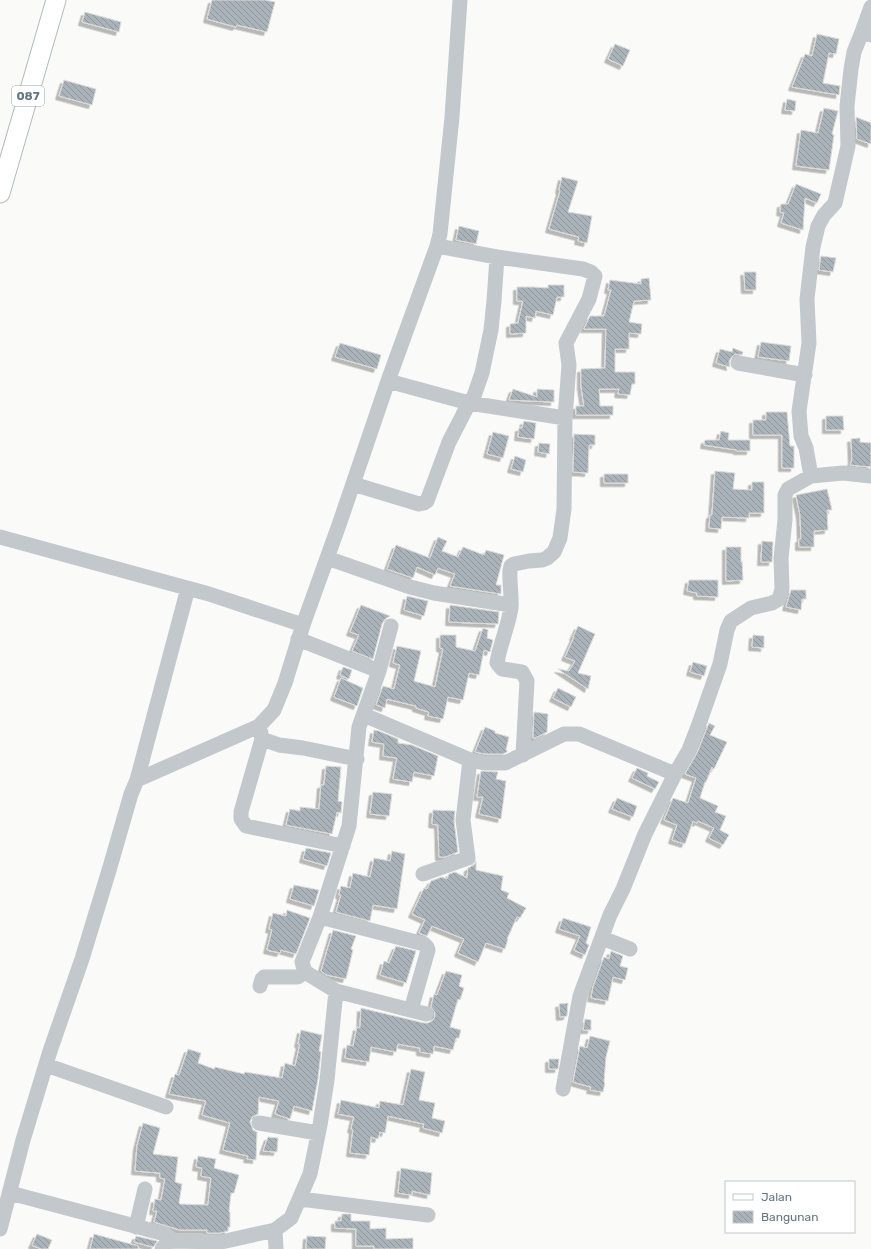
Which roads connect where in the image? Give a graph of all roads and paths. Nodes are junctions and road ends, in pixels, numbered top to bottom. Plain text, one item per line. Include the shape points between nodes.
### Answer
1 (56, 0) edge
2 (460, 0) edge
3 (871, 7) edge
4 (866, 33) edge
5 (0, 193) edge
6 (437, 246) junction
7 (497, 257) junction
8 (738, 364) dead end
9 (804, 374) junction
10 (388, 381) junction
11 (469, 402) junction
12 (565, 418) junction
13 (810, 476) junction
14 (871, 476) edge
15 (353, 484) junction
16 (0, 537) edge
17 (327, 558) junction
18 (188, 588) junction
19 (511, 605) junction
20 (391, 626) dead end
21 (300, 632) junction
22 (380, 671) junction
23 (364, 715) junction
24 (261, 733) junction
25 (523, 755) junction
26 (357, 760) junction
27 (470, 760) junction
28 (675, 774) junction
29 (137, 780) junction
30 (343, 846) junction
31 (423, 874) dead end
32 (320, 917) junction
33 (602, 938) junction
34 (630, 949) dead end
35 (305, 972) junction
36 (260, 986) dead end
37 (336, 991) junction
38 (411, 1010) junction
39 (426, 1014) dead end
40 (46, 1065) junction
41 (563, 1089) dead end
42 (166, 1107) dead end
43 (259, 1123) dead end
44 (318, 1133) junction
45 (145, 1189) dead end
46 (10, 1193) junction
47 (300, 1198) junction
48 (428, 1215) dead end
49 (136, 1227) junction
50 (0, 1229) edge
51 (275, 1230) junction
52 (168, 1245) edge
53 (276, 1249) edge

1 - 5 main road, 087
2 - 6 street via 452,117
3 - 4 street
4 - 9 street via 854,52 847,106 848,146 835,202 818,226 813,247 807,299 809,343
6 - 7 street
6 - 10 street
7 - 11 street via 494,301 485,359 474,396
7 - 12 street via 583,269 592,272 594,276 589,299 566,343 569,365
8 - 9 street
9 - 13 street via 799,411 801,436 806,448
10 - 11 street
10 - 15 street
11 - 12 street
11 - 15 street via 449,442 427,501 419,504
12 - 19 street via 564,509 560,538 554,552 547,558 511,566
13 - 14 street via 843,473
13 - 28 street via 793,485 786,495 781,558 782,589 779,599 751,608 731,621 720,664 699,724 689,750
15 - 17 street
16 - 18 street
17 - 19 street via 410,587
17 - 21 street
18 - 21 street
18 - 29 street
19 - 25 street via 497,663 502,669 522,672 527,681
20 - 22 street
21 - 22 street
21 - 24 street via 285,683
22 - 23 street
23 - 26 street via 359,727
23 - 27 street
24 - 26 street via 279,745
24 - 29 street
24 - 30 street via 241,812 241,819 246,826
25 - 27 street via 505,763
25 - 28 street via 564,734 579,734
26 - 30 street via 349,826
27 - 31 street via 463,820 468,858
28 - 33 street via 645,834
29 - 40 street
30 - 32 street
32 - 35 street via 302,962
32 - 38 street via 424,944 427,947
33 - 34 street
33 - 41 street via 580,996
35 - 36 street via 298,976 264,977
35 - 37 street
37 - 38 street
37 - 44 street via 327,1080
38 - 39 street
40 - 42 street
40 - 46 street
43 - 44 street
44 - 47 street via 310,1174
45 - 49 street
46 - 49 street
46 - 50 street
47 - 48 street
47 - 51 street via 291,1218
49 - 52 street via 165,1234
51 - 52 street via 221,1242
51 - 53 street

